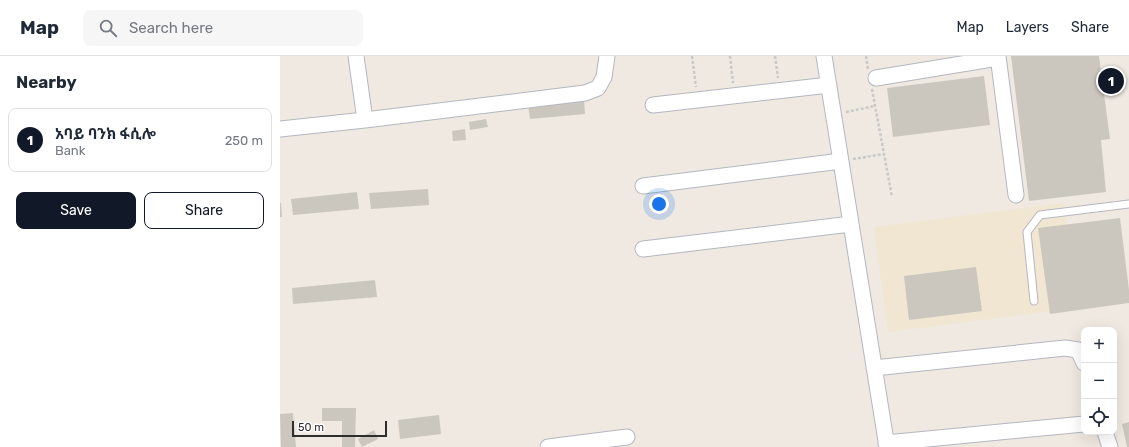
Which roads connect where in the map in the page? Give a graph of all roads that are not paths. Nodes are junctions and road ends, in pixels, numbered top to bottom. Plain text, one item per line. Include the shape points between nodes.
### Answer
1 (356, 56) edge
2 (607, 56) edge
3 (824, 56) edge
4 (998, 57) edge
5 (872, 78) road end
6 (828, 85) junction
7 (653, 105) dead end
8 (365, 120) junction
9 (280, 129) edge
10 (841, 161) junction
11 (643, 186) dead end
12 (1016, 195) dead end
13 (1129, 204) edge
14 (851, 224) junction
15 (643, 248) dead end
16 (1034, 301) dead end
17 (1081, 356) edge
18 (874, 368) junction
19 (1081, 424) edge
20 (1106, 435) edge
21 (627, 437) dead end
22 (887, 445) edge
23 (548, 447) edge
24 (1110, 447) edge

1 - 8 street
2 - 8 street via 604,77 598,88 585,92
3 - 6 street
4 - 5 street
4 - 12 street
6 - 7 street
6 - 10 street
8 - 9 street
10 - 11 street
10 - 14 street
13 - 16 lane via 1040,215 1027,232
14 - 15 street
14 - 18 street
17 - 18 street via 1078,350 1065,348
18 - 22 street
19 - 22 street
20 - 24 street
21 - 23 street

